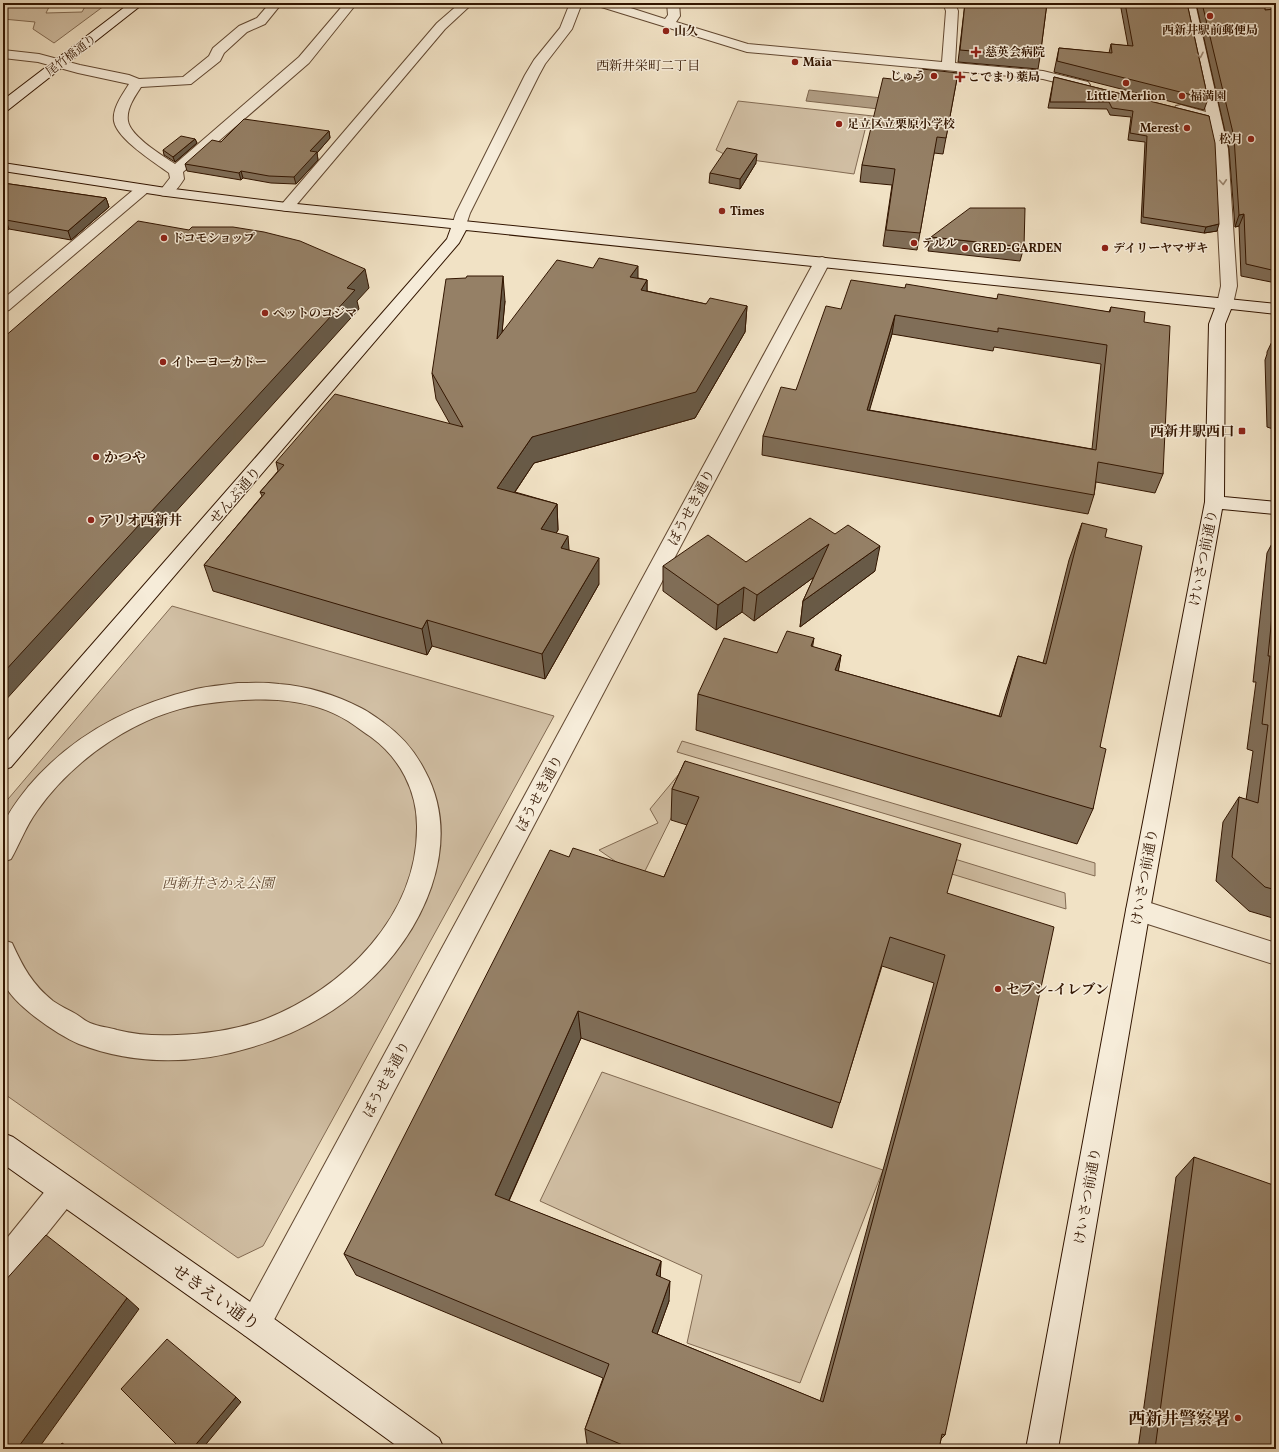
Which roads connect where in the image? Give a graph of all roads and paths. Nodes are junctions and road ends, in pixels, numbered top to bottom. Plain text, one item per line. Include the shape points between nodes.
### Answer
1 (138, 3) edge
2 (276, 3) edge
3 (351, 3) edge
4 (467, 3) edge
5 (576, 3) edge
6 (602, 3) edge
7 (673, 3) edge
8 (949, 3) edge
9 (1188, 3) edge
10 (667, 24) junction
11 (3, 54) edge
12 (59, 63) junction
13 (948, 66) junction
14 (137, 83) junction
15 (1097, 88) edge
16 (1167, 106) edge
17 (3, 107) edge
18 (1214, 118) junction
19 (3, 166) edge
20 (176, 171) junction
21 (143, 189) junction
22 (166, 192) junction
23 (287, 207) junction
24 (460, 225) junction
25 (822, 262) junction
26 (1225, 304) junction
27 (3, 307) edge
28 (1276, 310) edge
29 (1214, 502) junction
30 (1276, 508) edge
31 (3, 761) edge
32 (3, 852) edge
33 (1138, 910) junction
34 (3, 951) edge
35 (1276, 954) edge
36 (3, 1147) edge
37 (64, 1190) junction
38 (3, 1266) edge
39 (255, 1324) junction
40 (428, 1449) edge
41 (1042, 1449) edge

1 - 12 street, 尾竹橋通り
2 - 14 street via 261,20 243,29 218,51 215,58 186,81
3 - 20 street via 304,60
4 - 23 street via 441,26
5 - 24 street, せんぷ通り via 566,29 532,75 462,213
6 - 10 street
7 - 10 street via 674,16
8 - 13 street via 952,11
9 -> 18 street, けいさつ前通り
10 - 13 street via 747,48
11 - 12 street
12 - 14 street
12 - 17 street, 尾竹橋通り
13 - 15 street via 1043,75
14 - 20 street via 125,102 121,121 127,134
16 - 18 street
18 -> 26 street, けいさつ前通り via 1221,149 1229,286
19 - 21 street
20 - 22 street via 178,179
21 - 22 street
21 - 27 street
22 - 23 street
23 - 24 street
24 - 25 street
24 - 31 street, せんぷ通り via 449,246
25 - 26 street
25 - 39 street, ぼうせき通り
26 - 28 street
26 - 29 street, けいさつ前通り via 1217,324
29 - 30 street
29 - 33 street, けいさつ前通り
32 - 34 street via 22,814 37,794 51,777 88,745 129,720 174,702 221,692 267,690 310,696 330,703 344,708 378,729 397,747 415,773 426,803 430,837 425,872 411,908 389,944 358,976 321,1004 284,1024 231,1042 183,1048 137,1047 86,1034 45,1010 15,978
33 - 35 street
33 - 41 street, けいさつ前通り
36 - 37 street, せきえい通り
37 - 38 street
37 - 39 street, せきえい通り
39 - 40 street, せきえい通り

